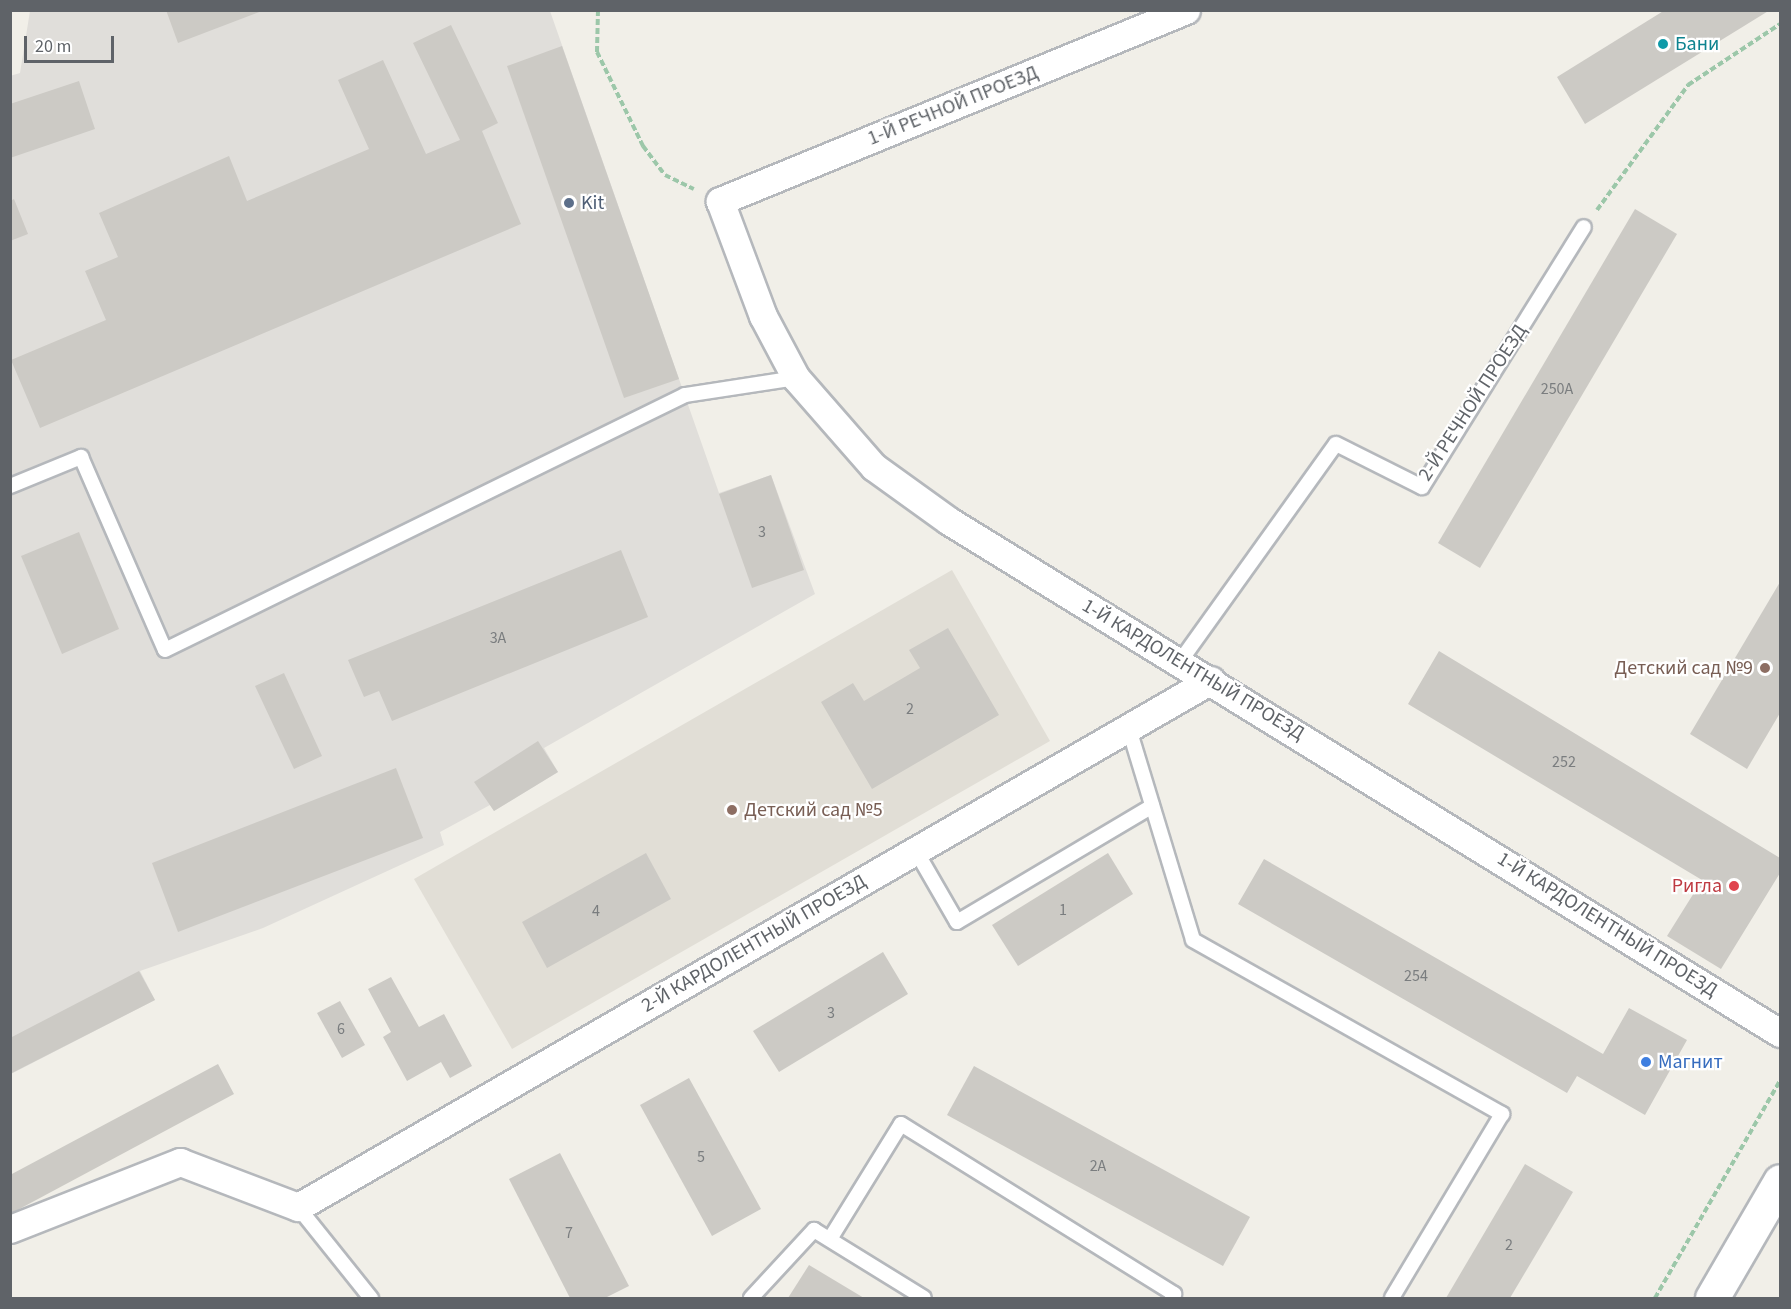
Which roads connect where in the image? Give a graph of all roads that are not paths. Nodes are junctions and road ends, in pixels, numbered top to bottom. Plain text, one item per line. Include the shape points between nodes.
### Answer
1 (1186, 10) edge
2 (720, 201) joint
3 (1584, 227) road end
4 (796, 378) junction
5 (10, 486) edge
6 (1179, 663) junction
7 (1211, 680) junction
8 (1129, 729) junction
9 (1152, 806) junction
10 (916, 851) junction
11 (1780, 1032) edge
12 (1780, 1181) edge
13 (298, 1207) junction
14 (10, 1229) edge
15 (830, 1239) junction
16 (371, 1299) edge
17 (751, 1299) edge
18 (924, 1299) edge
19 (1172, 1299) edge
20 (1392, 1299) edge
21 (1712, 1299) edge

1 - 2 street, 1-Й РЕЧНОЙ ПРОЕЗД
2 - 4 street, 1-Й КАРДОЛЕНТНЫЙ ПРОЕЗД via 763,316
3 - 6 lane, 2-Й РЕЧНОЙ ПРОЕЗД via 1422,487 1336,444
4 - 5 lane via 685,395 165,650 81,457
4 - 6 street, 1-Й КАРДОЛЕНТНЫЙ ПРОЕЗД via 874,467 949,520
6 - 7 street, 1-Й КАРДОЛЕНТНЫЙ ПРОЕЗД
7 - 8 street, 2-Й КАРДОЛЕНТНЫЙ ПРОЕЗД
7 - 11 street, 1-Й КАРДОЛЕНТНЫЙ ПРОЕЗД
8 - 9 lane
8 - 10 street, 2-Й КАРДОЛЕНТНЫЙ ПРОЕЗД
9 - 10 lane via 957,922
9 - 20 lane via 1193,940 1502,1114
10 - 13 street, 2-Й КАРДОЛЕНТНЫЙ ПРОЕЗД
12 - 21 main road
13 - 14 street via 180,1162
13 - 16 lane
15 - 17 lane via 814,1230
15 - 18 lane
15 - 19 lane via 901,1124 1174,1294

